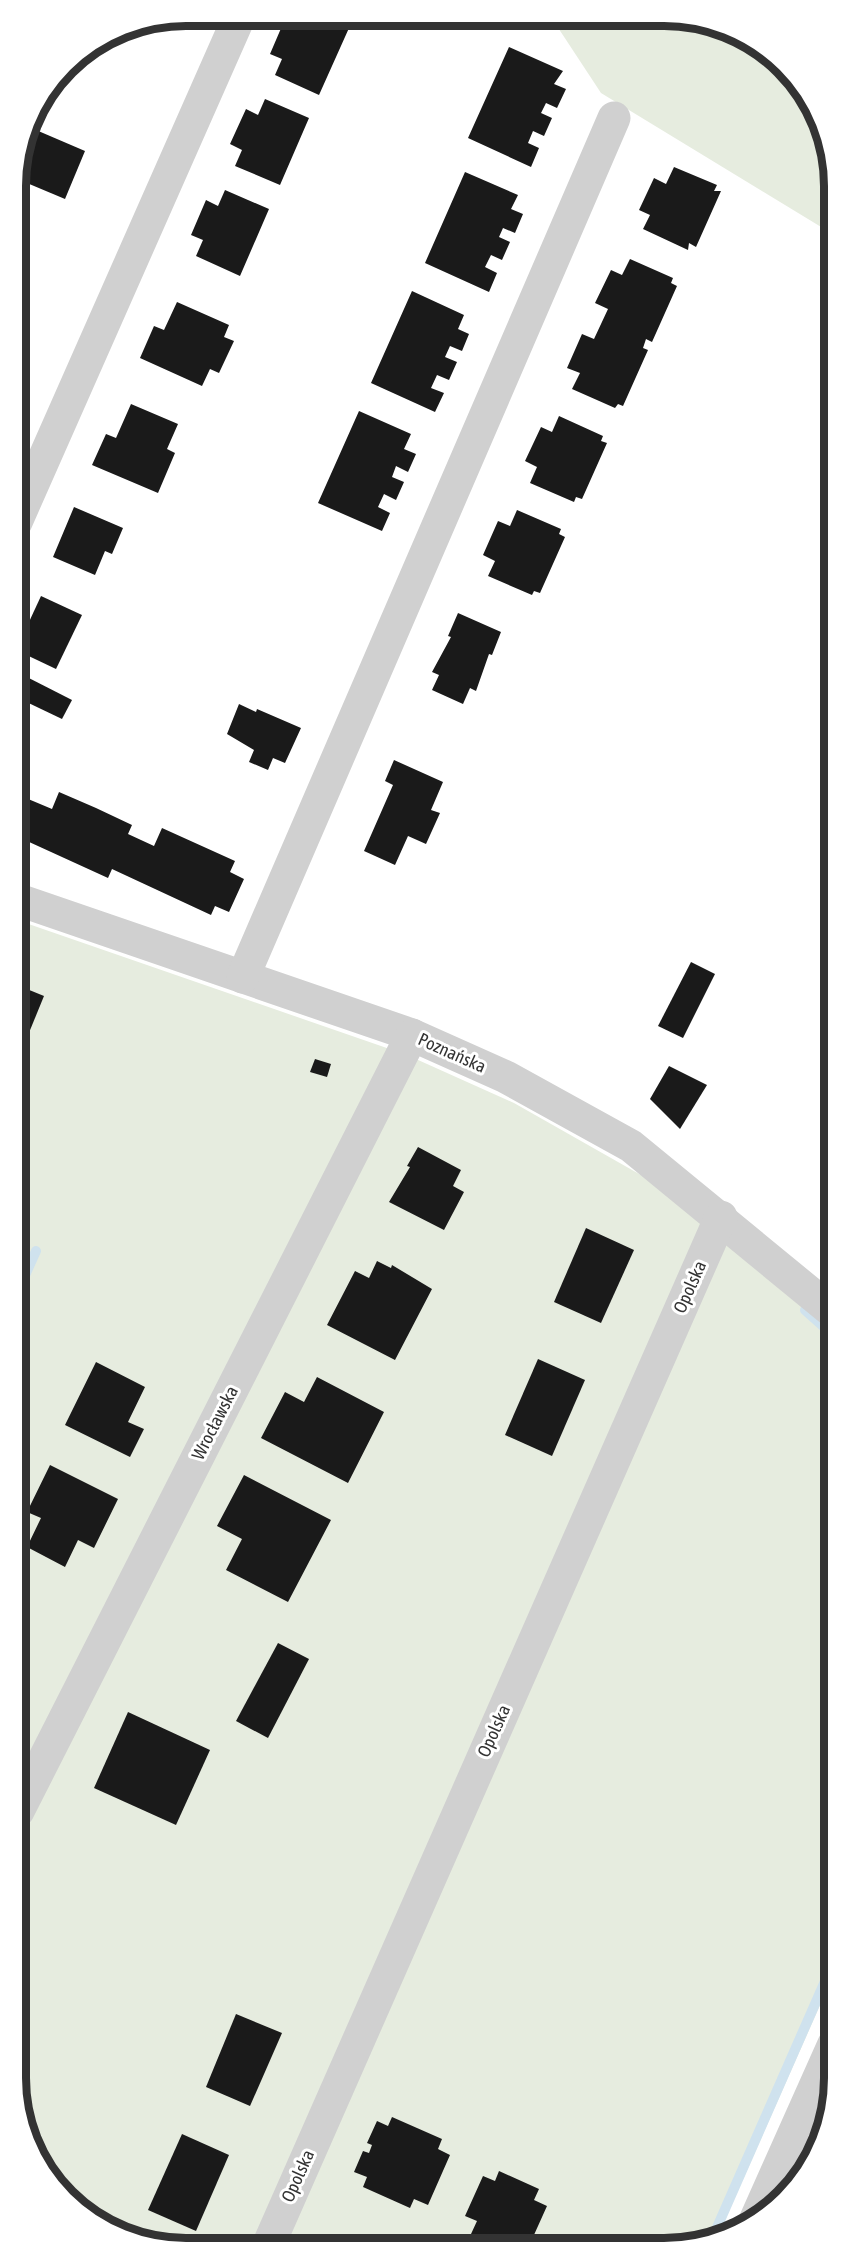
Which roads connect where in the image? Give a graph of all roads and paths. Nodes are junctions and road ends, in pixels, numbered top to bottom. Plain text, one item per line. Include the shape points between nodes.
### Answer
1 (235, 26) edge
2 (614, 118) dead end
3 (26, 499) edge
4 (26, 902) edge
5 (243, 977) junction
6 (412, 1035) junction
7 (721, 1217) junction
8 (823, 1304) edge
9 (26, 1795) edge
10 (823, 2068) edge
11 (762, 2205) edge
12 (272, 2238) edge

1 - 3 street
2 - 5 street
4 - 5 street, Poznańska
5 - 6 street, Poznańska
6 - 7 street, Poznańska via 506,1077 631,1146
6 - 9 street, Wrocławska
7 - 8 street, Poznańska
7 - 12 street, Opolska
10 - 11 street

